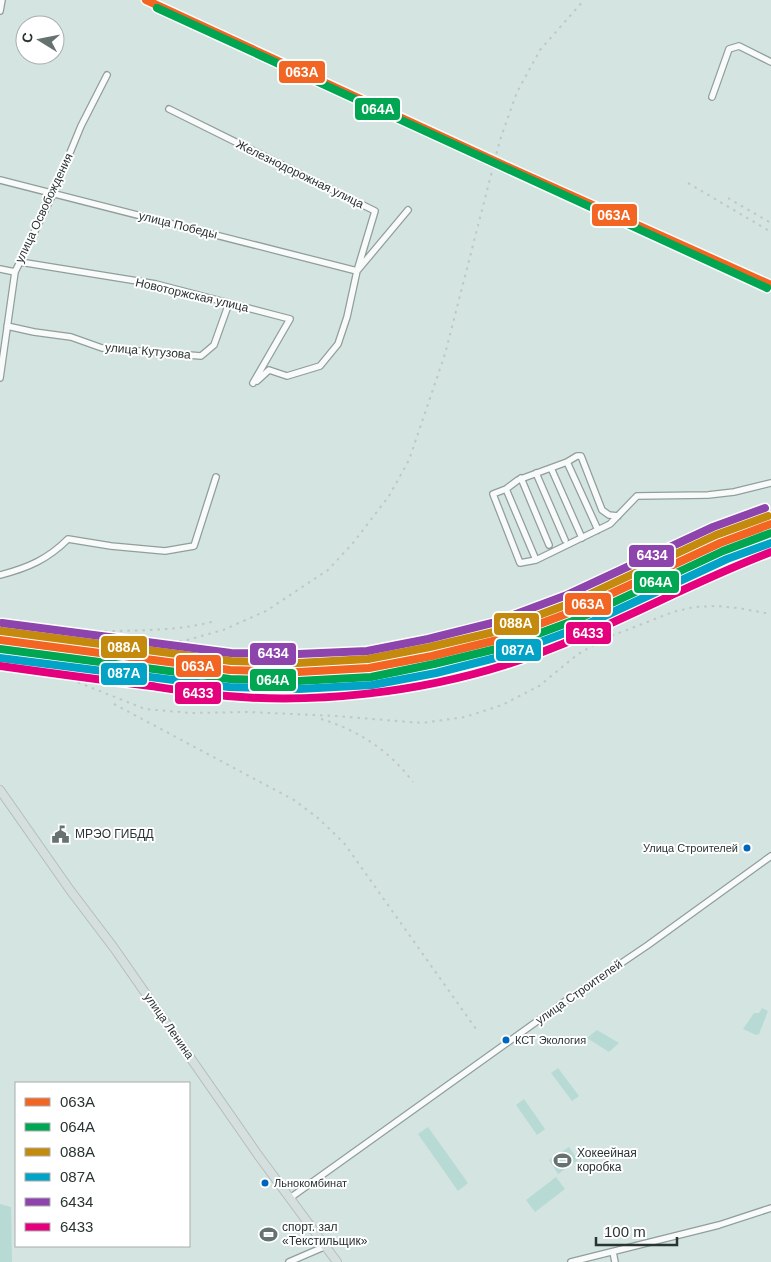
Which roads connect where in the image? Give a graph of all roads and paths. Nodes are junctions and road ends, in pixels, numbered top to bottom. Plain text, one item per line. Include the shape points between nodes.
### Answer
1 (2, 0) edge
2 (0, 11) edge
3 (771, 62) edge
4 (107, 75) dead end
5 (712, 97) dead end
6 (169, 109) dead end
7 (0, 180) edge
8 (53, 194) junction
9 (408, 210) dead end
10 (20, 262) junction
11 (0, 269) edge
12 (357, 271) junction
13 (15, 272) junction
14 (229, 303) junction
15 (7, 326) junction
16 (0, 378) edge
17 (567, 462) junction
18 (552, 468) junction
19 (536, 473) junction
20 (216, 477) dead end
21 (521, 478) junction
22 (771, 483) edge
23 (506, 489) junction
24 (618, 516) junction
25 (598, 530) junction
26 (582, 538) junction
27 (565, 540) dead end
28 (549, 545) dead end
29 (536, 560) junction
30 (0, 575) edge
31 (0, 790) edge
32 (771, 856) edge
33 (290, 1198) junction
34 (771, 1208) edge
35 (326, 1246) junction
36 (613, 1252) junction
37 (289, 1262) edge
38 (337, 1262) edge
39 (571, 1262) edge
40 (615, 1262) edge

1 - 2 street
3 - 5 street via 739,46 729,49
4 - 8 street, улица Освобождения via 80,126
6 - 12 street, Железнодорожная улица via 375,211
7 - 8 street, улица Победы
8 - 10 street, улица Освобождения
8 - 12 street, улица Победы
9 - 12 street
10 - 13 street, улица Освобождения
10 - 14 street, Новоторжская улица via 156,284
11 - 13 street
12 - 14 street, Новоторжская улица via 348,317 338,344 320,366 287,376 269,370 253,383 290,319
13 - 15 street, улица Освобождения
14 - 15 street, улица Кутузова via 214,344 201,356 102,348 72,338
15 - 16 street, улица Освобождения
17 - 18 street
17 - 24 street via 581,456 602,510
17 - 25 street
18 - 19 street
18 - 26 street
19 - 21 street
19 - 27 street
20 - 30 street via 194,546 165,551 68,539 57,550 25,569
21 - 23 street
21 - 28 street
22 - 24 street via 717,494 637,496
23 - 29 street
23 - 29 street via 493,494 520,563
24 - 25 street
25 - 26 street
26 - 29 street
31 - 33 main road, улица Ленина
32 - 33 street, улица Строителей
33 - 35 main road, улица Ленина
34 - 36 street
35 - 37 street
35 - 38 main road, улица Ленина
36 - 39 street
36 - 40 street

